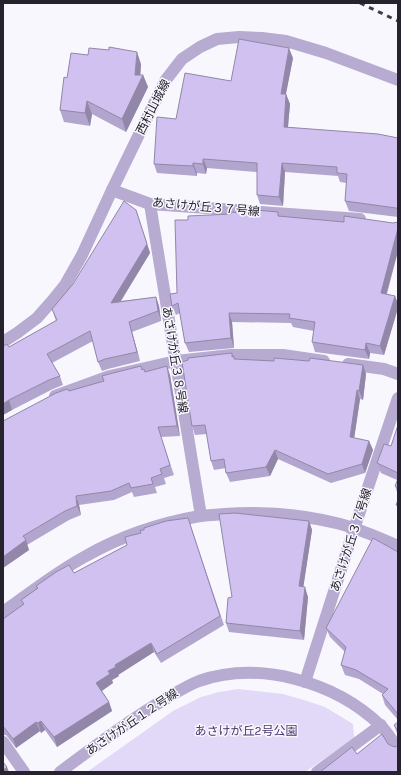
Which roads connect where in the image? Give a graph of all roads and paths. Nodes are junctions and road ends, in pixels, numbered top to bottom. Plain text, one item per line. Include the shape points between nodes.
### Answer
1 (398, 80) edge
2 (112, 190) junction
3 (150, 204) junction
4 (371, 221) edge
5 (3, 342) edge
6 (176, 361) junction
7 (398, 374) edge
8 (398, 398) edge
9 (43, 402) edge
10 (201, 516) junction
11 (354, 529) junction
12 (398, 546) edge
13 (3, 612) edge
14 (305, 682) junction
15 (381, 726) junction
16 (3, 742) edge
17 (398, 749) edge
18 (24, 772) edge
19 (60, 772) edge
20 (317, 772) edge

1 - 2 street, 西村山城線 via 286,41 239,37 217,39 182,59 165,81
2 - 3 street, あさけが丘３７号線
2 - 5 street, 西村山城線 via 65,285 37,318
3 - 4 street, あさけが丘３７号線
3 - 6 street, あさけが丘３８号線
6 - 7 street via 231,355 283,355 384,369
6 - 9 street via 110,376
6 - 10 street, あさけが丘３８号線
8 - 11 street, あさけが丘３７号線
10 - 11 street via 278,513 337,523
10 - 13 street via 141,531 104,546 67,566
11 - 12 street
11 - 14 street, あさけが丘３７号線
14 - 15 street, あさけが丘１２号線 via 352,704
14 - 19 street, あさけが丘１２号線 via 284,676 237,673 199,681 147,709
15 - 17 street, あさけが丘１２号線
15 - 20 street
16 - 18 street

